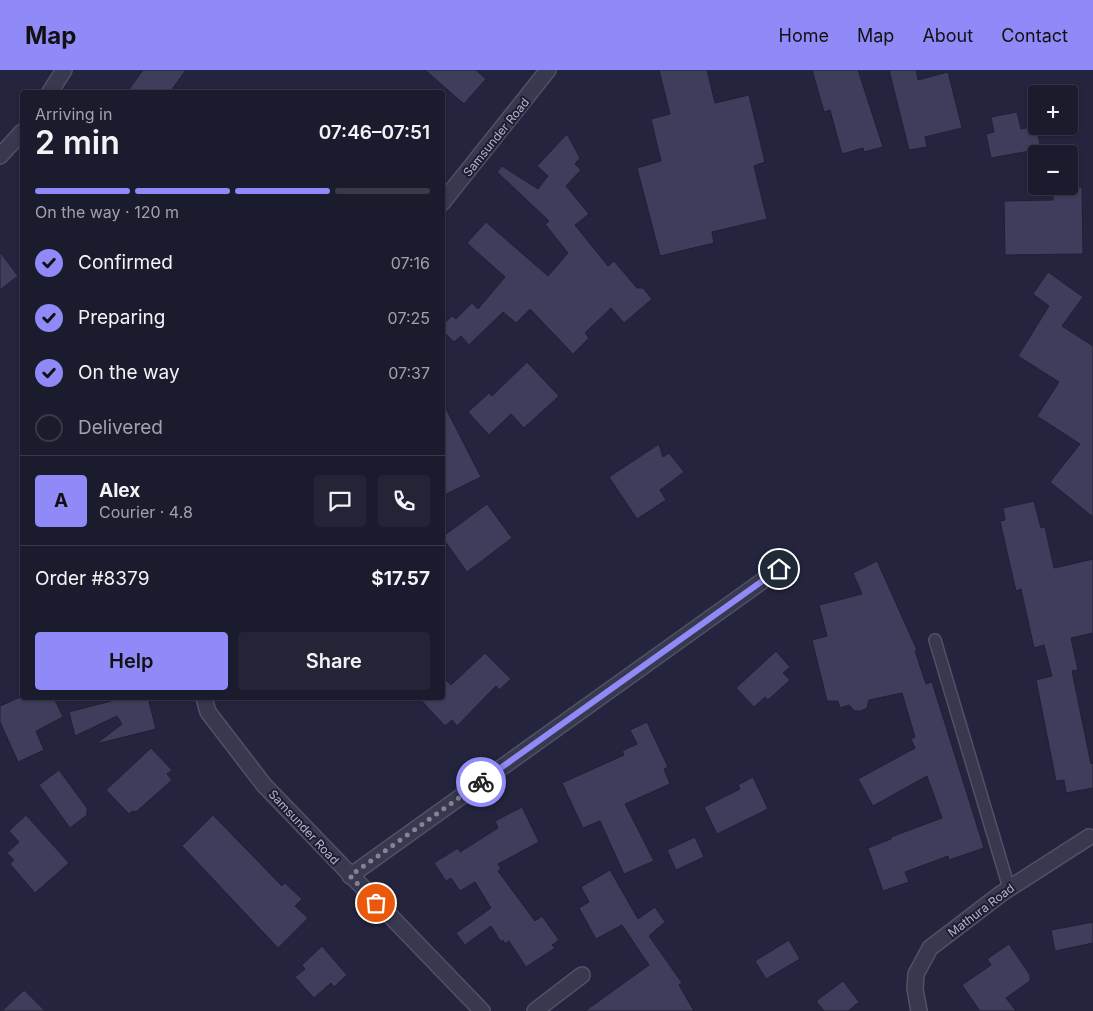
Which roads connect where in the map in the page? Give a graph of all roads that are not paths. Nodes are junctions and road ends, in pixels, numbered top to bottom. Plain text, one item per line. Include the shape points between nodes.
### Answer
1 (548, 70) edge
2 (58, 71) edge
3 (51, 90) edge
4 (20, 134) edge
5 (0, 156) edge
6 (445, 199) edge
7 (779, 569) dead end
8 (935, 640) dead end
9 (205, 700) edge
10 (1089, 837) dead end
11 (350, 876) junction
12 (1009, 888) junction
13 (582, 975) dead end
14 (482, 1011) edge
15 (535, 1011) edge
16 (919, 1011) edge

1 - 6 street, Samsunder Road
2 - 3 street
4 - 5 street
7 - 11 street
8 - 12 lane
9 - 11 street, Samsunder Road via 208,712 264,785
10 - 12 street, Mathura Road
11 - 14 street, Samsunder Road
12 - 16 street, Mathura Road via 930,948 916,974
13 - 15 street

